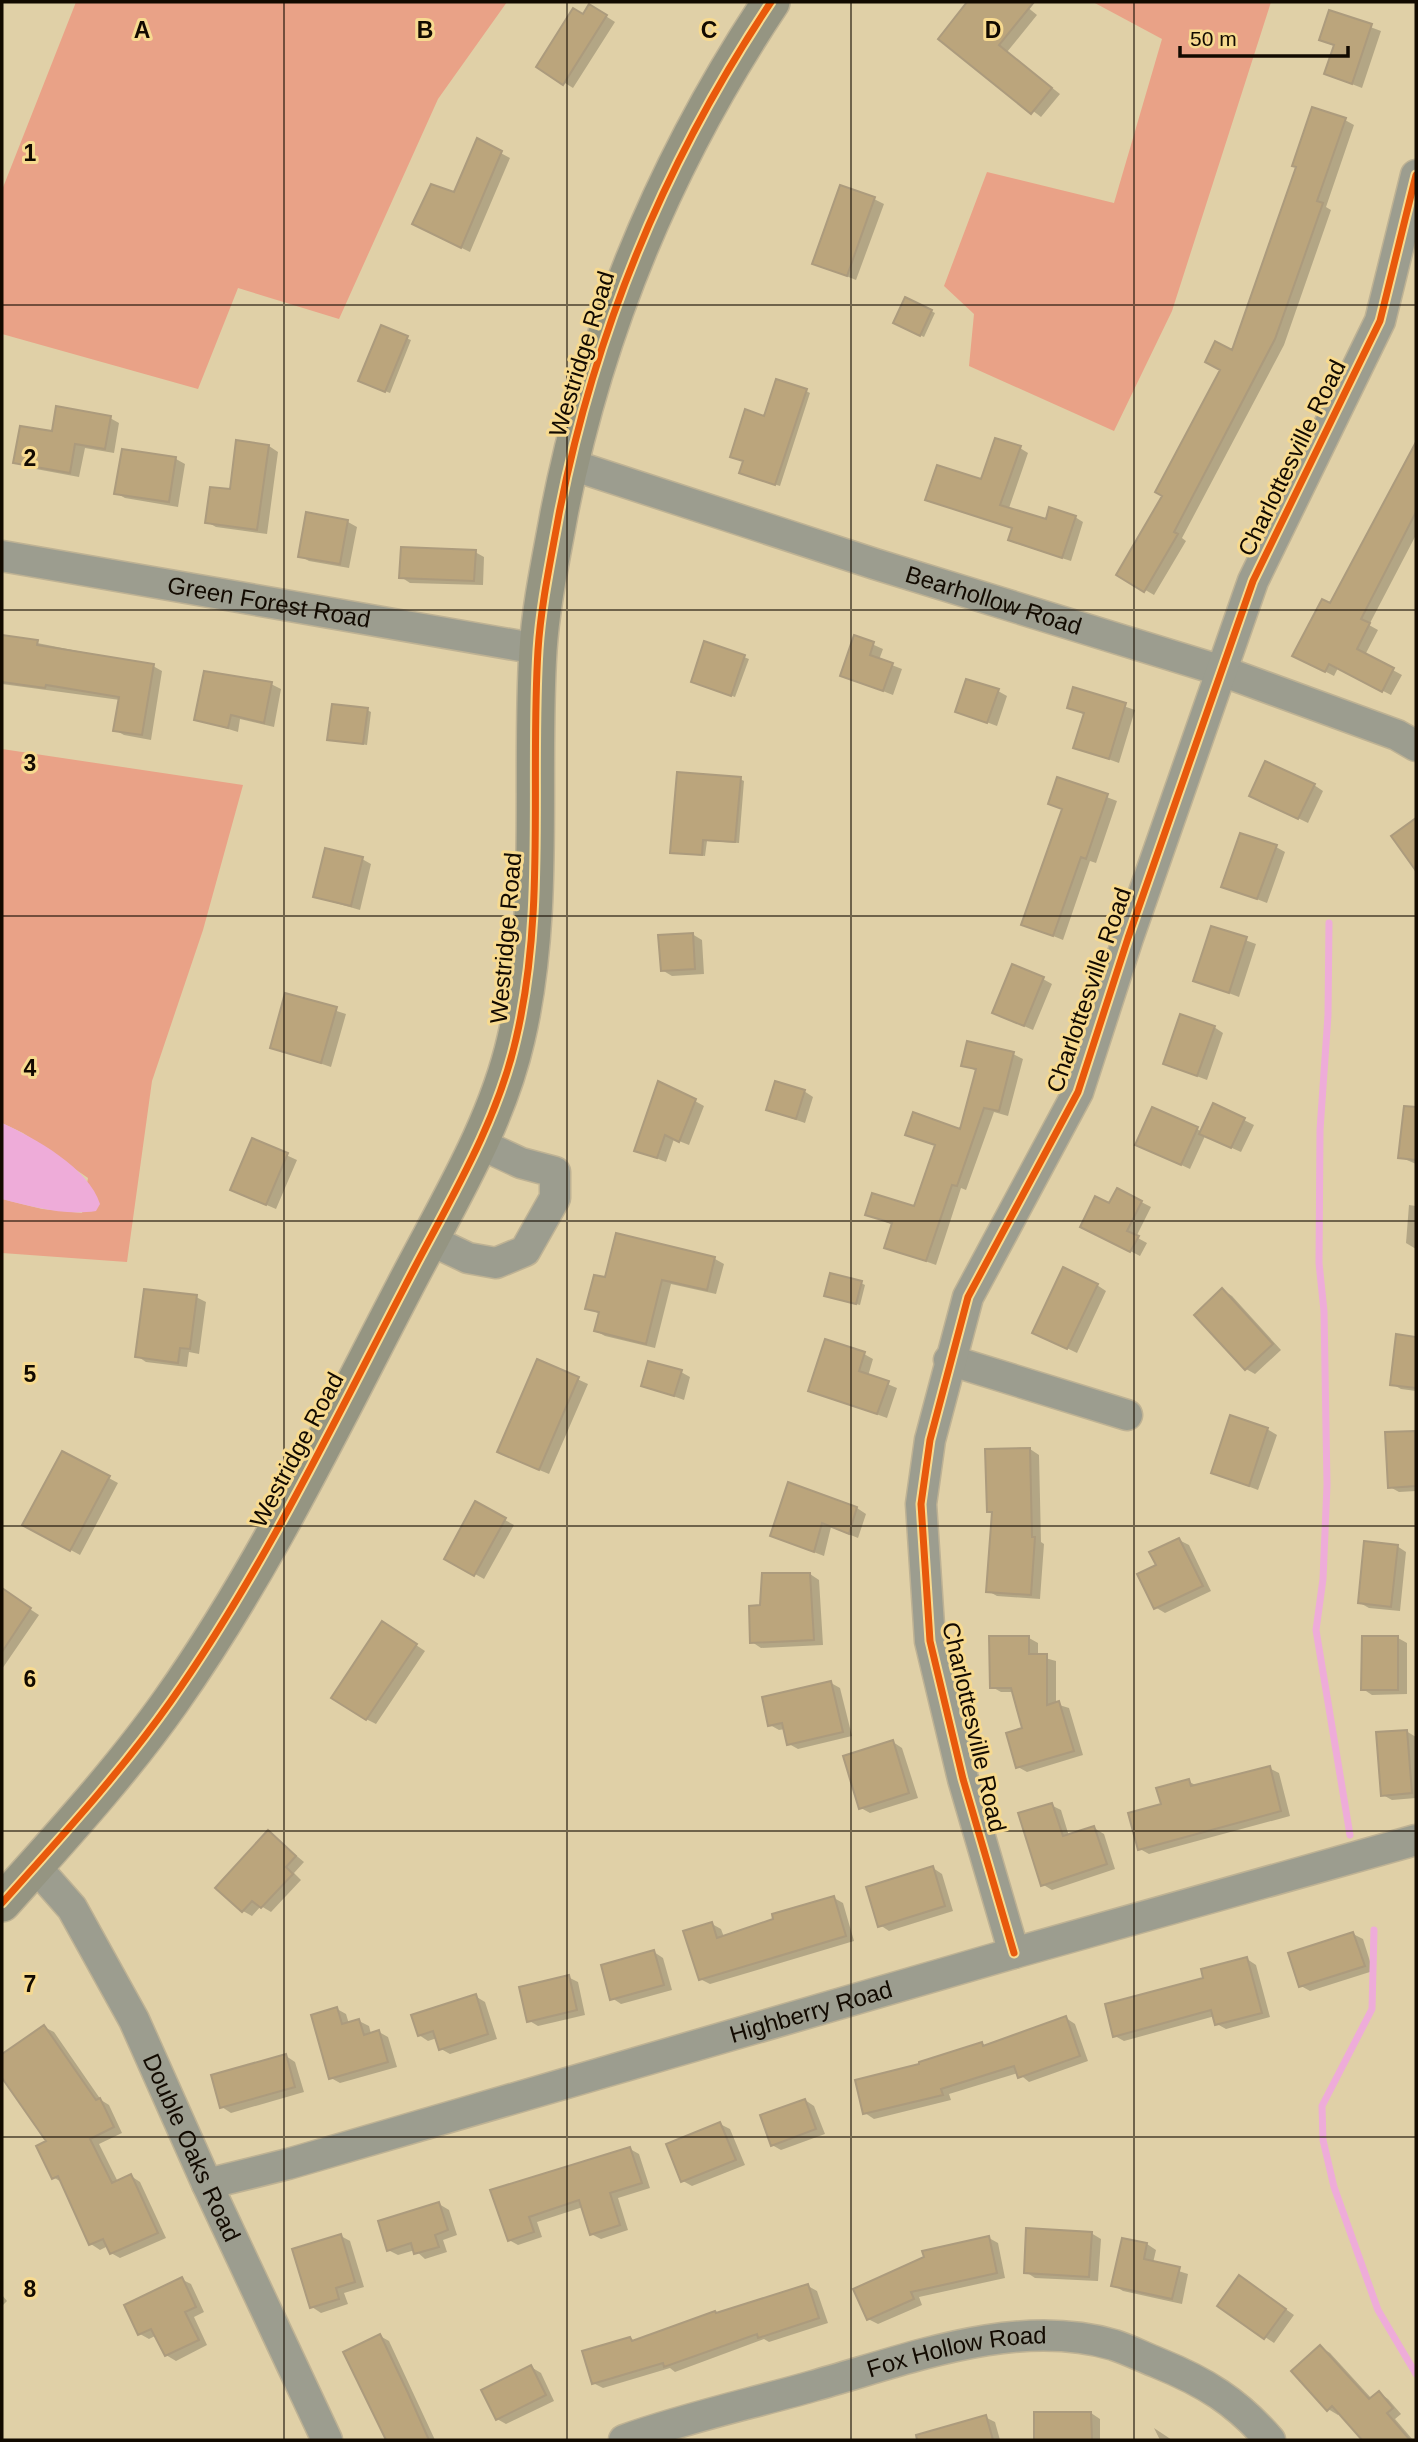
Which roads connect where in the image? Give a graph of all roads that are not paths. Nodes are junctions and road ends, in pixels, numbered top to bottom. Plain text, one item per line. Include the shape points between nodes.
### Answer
1 (771, 2) edge
2 (1416, 175) edge
3 (569, 464) junction
4 (2, 556) edge
5 (538, 649) junction
6 (1219, 670) junction
7 (1416, 746) edge
8 (478, 1143) junction
9 (428, 1240) junction
10 (949, 1360) junction
11 (1127, 1415) dead end
12 (1416, 1840) edge
13 (35, 1866) junction
14 (2, 1903) edge
15 (1014, 1953) junction
16 (206, 2184) junction
17 (327, 2440) edge
18 (624, 2440) edge
19 (1270, 2440) edge

1 - 3 main road, Westridge Road via 679,157 651,215 585,399
2 - 6 street, Charlottesville Road via 1380,321 1253,581
3 - 5 main road, Westridge Road
3 - 6 street, Bearhollow Road
4 - 5 street, Green Forest Road
5 - 8 main road, Westridge Road via 533,901 524,999 516,1044
6 - 7 street, Bearhollow Road via 1398,735
6 - 10 street, Charlottesville Road via 1078,1092 968,1297
8 - 9 main road, Westridge Road
8 - 9 street via 521,1163 555,1172 555,1198 525,1251 496,1263 468,1258
9 - 13 main road, Westridge Road via 241,1592 169,1704
10 - 11 street
10 - 15 street, Charlottesville Road via 921,1504 930,1641 963,1779
12 - 15 street, Highberry Road
13 - 14 main road, Westridge Road
13 - 16 street, Double Oaks Road via 72,1908 134,2020
15 - 16 street, Highberry Road
16 - 17 street, Double Oaks Road
18 - 19 street, Fox Hollow Road via 932,2353 984,2341 1031,2337 1113,2345 1177,2371 1218,2390

